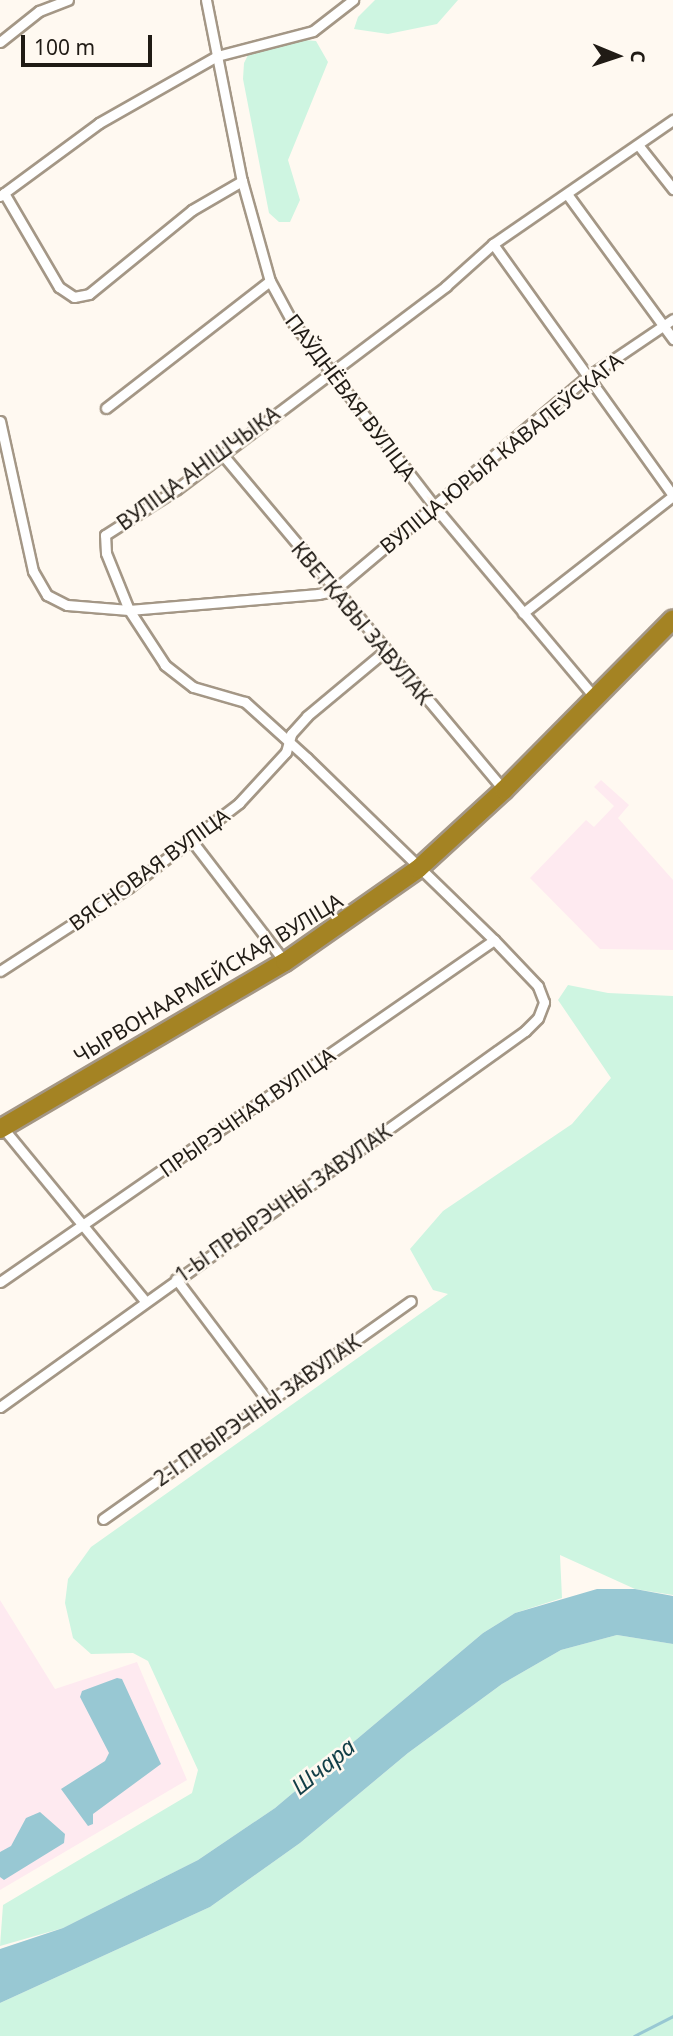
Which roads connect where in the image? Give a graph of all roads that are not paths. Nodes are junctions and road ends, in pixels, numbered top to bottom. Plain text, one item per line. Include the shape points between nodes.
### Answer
1 (68, 0) edge
2 (206, 0) edge
3 (353, 0) edge
4 (0, 42) edge
5 (217, 56) junction
6 (673, 120) edge
7 (639, 146) junction
8 (242, 181) junction
9 (673, 189) edge
10 (567, 194) junction
11 (2, 195) edge
12 (494, 244) junction
13 (270, 281) junction
14 (673, 319) edge
15 (663, 326) junction
16 (673, 339) edge
17 (328, 372) junction
18 (586, 378) junction
19 (106, 408) dead end
20 (0, 421) edge
21 (222, 454) junction
22 (673, 496) edge
23 (434, 506) junction
24 (333, 591) junction
25 (129, 610) junction
26 (523, 613) junction
27 (673, 620) edge
28 (385, 651) junction
29 (595, 698) junction
30 (288, 747) junction
31 (504, 790) junction
32 (192, 841) junction
33 (418, 869) junction
34 (494, 940) junction
35 (285, 962) junction
36 (0, 971) edge
37 (538, 986) joint
38 (2, 1128) edge
39 (81, 1226) junction
40 (176, 1279) junction
41 (0, 1283) edge
42 (145, 1301) junction
43 (411, 1301) dead end
44 (268, 1401) junction
45 (0, 1407) edge
46 (103, 1519) dead end

1 - 4 street via 39,11
2 - 5 street, ПАЎДНЁВАЯ ВУЛІЦА
3 - 5 street via 313,31
5 - 8 street, ПАЎДНЁВАЯ ВУЛІЦА
5 - 11 street via 99,122
6 - 7 street, ВУЛІЦА АНІШЧЫКА
7 - 9 street
7 - 10 street, ВУЛІЦА АНІШЧЫКА
8 - 11 street via 192,210 89,295 74,297 59,287
8 - 13 street, ПАЎДНЁВАЯ ВУЛІЦА
10 - 12 street, ВУЛІЦА АНІШЧЫКА
10 - 15 street
12 - 17 street, ВУЛІЦА АНІШЧЫКА via 446,286
12 - 18 street
13 - 17 street, ПАЎДНЁВАЯ ВУЛІЦА
13 - 19 street
14 - 15 street, ВУЛІЦА ЮРЫЯ КАВАЛЕЎСКАГА
15 - 16 street
15 - 18 street, ВУЛІЦА ЮРЫЯ КАВАЛЕЎСКАГА
17 - 21 street, ВУЛІЦА АНІШЧЫКА
17 - 23 street, ПАЎДНЁВАЯ ВУЛІЦА
18 - 22 street
18 - 23 street, ВУЛІЦА ЮРЫЯ КАВАЛЕЎСКАГА
20 - 25 street via 33,571 47,595 77,606
21 - 24 street, КВЕТКАВЫ ЗАВУЛАК
21 - 25 street, ВУЛІЦА АНІШЧЫКА via 105,535 106,553
22 - 26 street
23 - 24 street, ВУЛІЦА ЮРЫЯ КАВАЛЕЎСКАГА
23 - 26 street, ПАЎДНЁВАЯ ВУЛІЦА
24 - 25 street
24 - 28 street, КВЕТКАВЫ ЗАВУЛАК
25 - 30 street, ВУЛІЦА АНІШЧЫКА via 165,665 193,687 245,702
26 - 29 street, ПАЎДНЁВАЯ ВУЛІЦА
27 - 29 highway, ЧЫРВОНААРМЕЙСКАЯ ВУЛІЦА
28 - 30 street, ВЯСНОВАЯ ВУЛІЦА via 307,716 291,734
28 - 31 street, КВЕТКАВЫ ЗАВУЛАК
29 - 31 highway, ЧЫРВОНААРМЕЙСКАЯ ВУЛІЦА
30 - 32 street, ВЯСНОВАЯ ВУЛІЦА via 239,803
30 - 33 street, ВУЛІЦА АНІШЧЫКА
31 - 33 highway, ЧЫРВОНААРМЕЙСКАЯ ВУЛІЦА
32 - 35 street
32 - 36 street, ВЯСНОВАЯ ВУЛІЦА
33 - 34 street, ВУЛІЦА АНІШЧЫКА
33 - 35 highway, ЧЫРВОНААРМЕЙСКАЯ ВУЛІЦА
34 - 37 street, ВУЛІЦА АНІШЧЫКА
34 - 39 street, ПРЫРЭЧНАЯ ВУЛІЦА
35 - 38 highway, ЧЫРВОНААРМЕЙСКАЯ ВУЛІЦА
37 - 40 street, 1-Ы ПРЫРЭЧНЫ ЗАВУЛАК via 544,1002 538,1018 525,1031
38 - 39 street
39 - 41 street, ПРЫРЭЧНАЯ ВУЛІЦА
39 - 42 street
40 - 42 street, 1-Ы ПРЫРЭЧНЫ ЗАВУЛАК
40 - 44 street
42 - 45 street, 1-Ы ПРЫРЭЧНЫ ЗАВУЛАК
43 - 44 street, 2-І ПРЫРЭЧНЫ ЗАВУЛАК
44 - 46 street, 2-І ПРЫРЭЧНЫ ЗАВУЛАК

